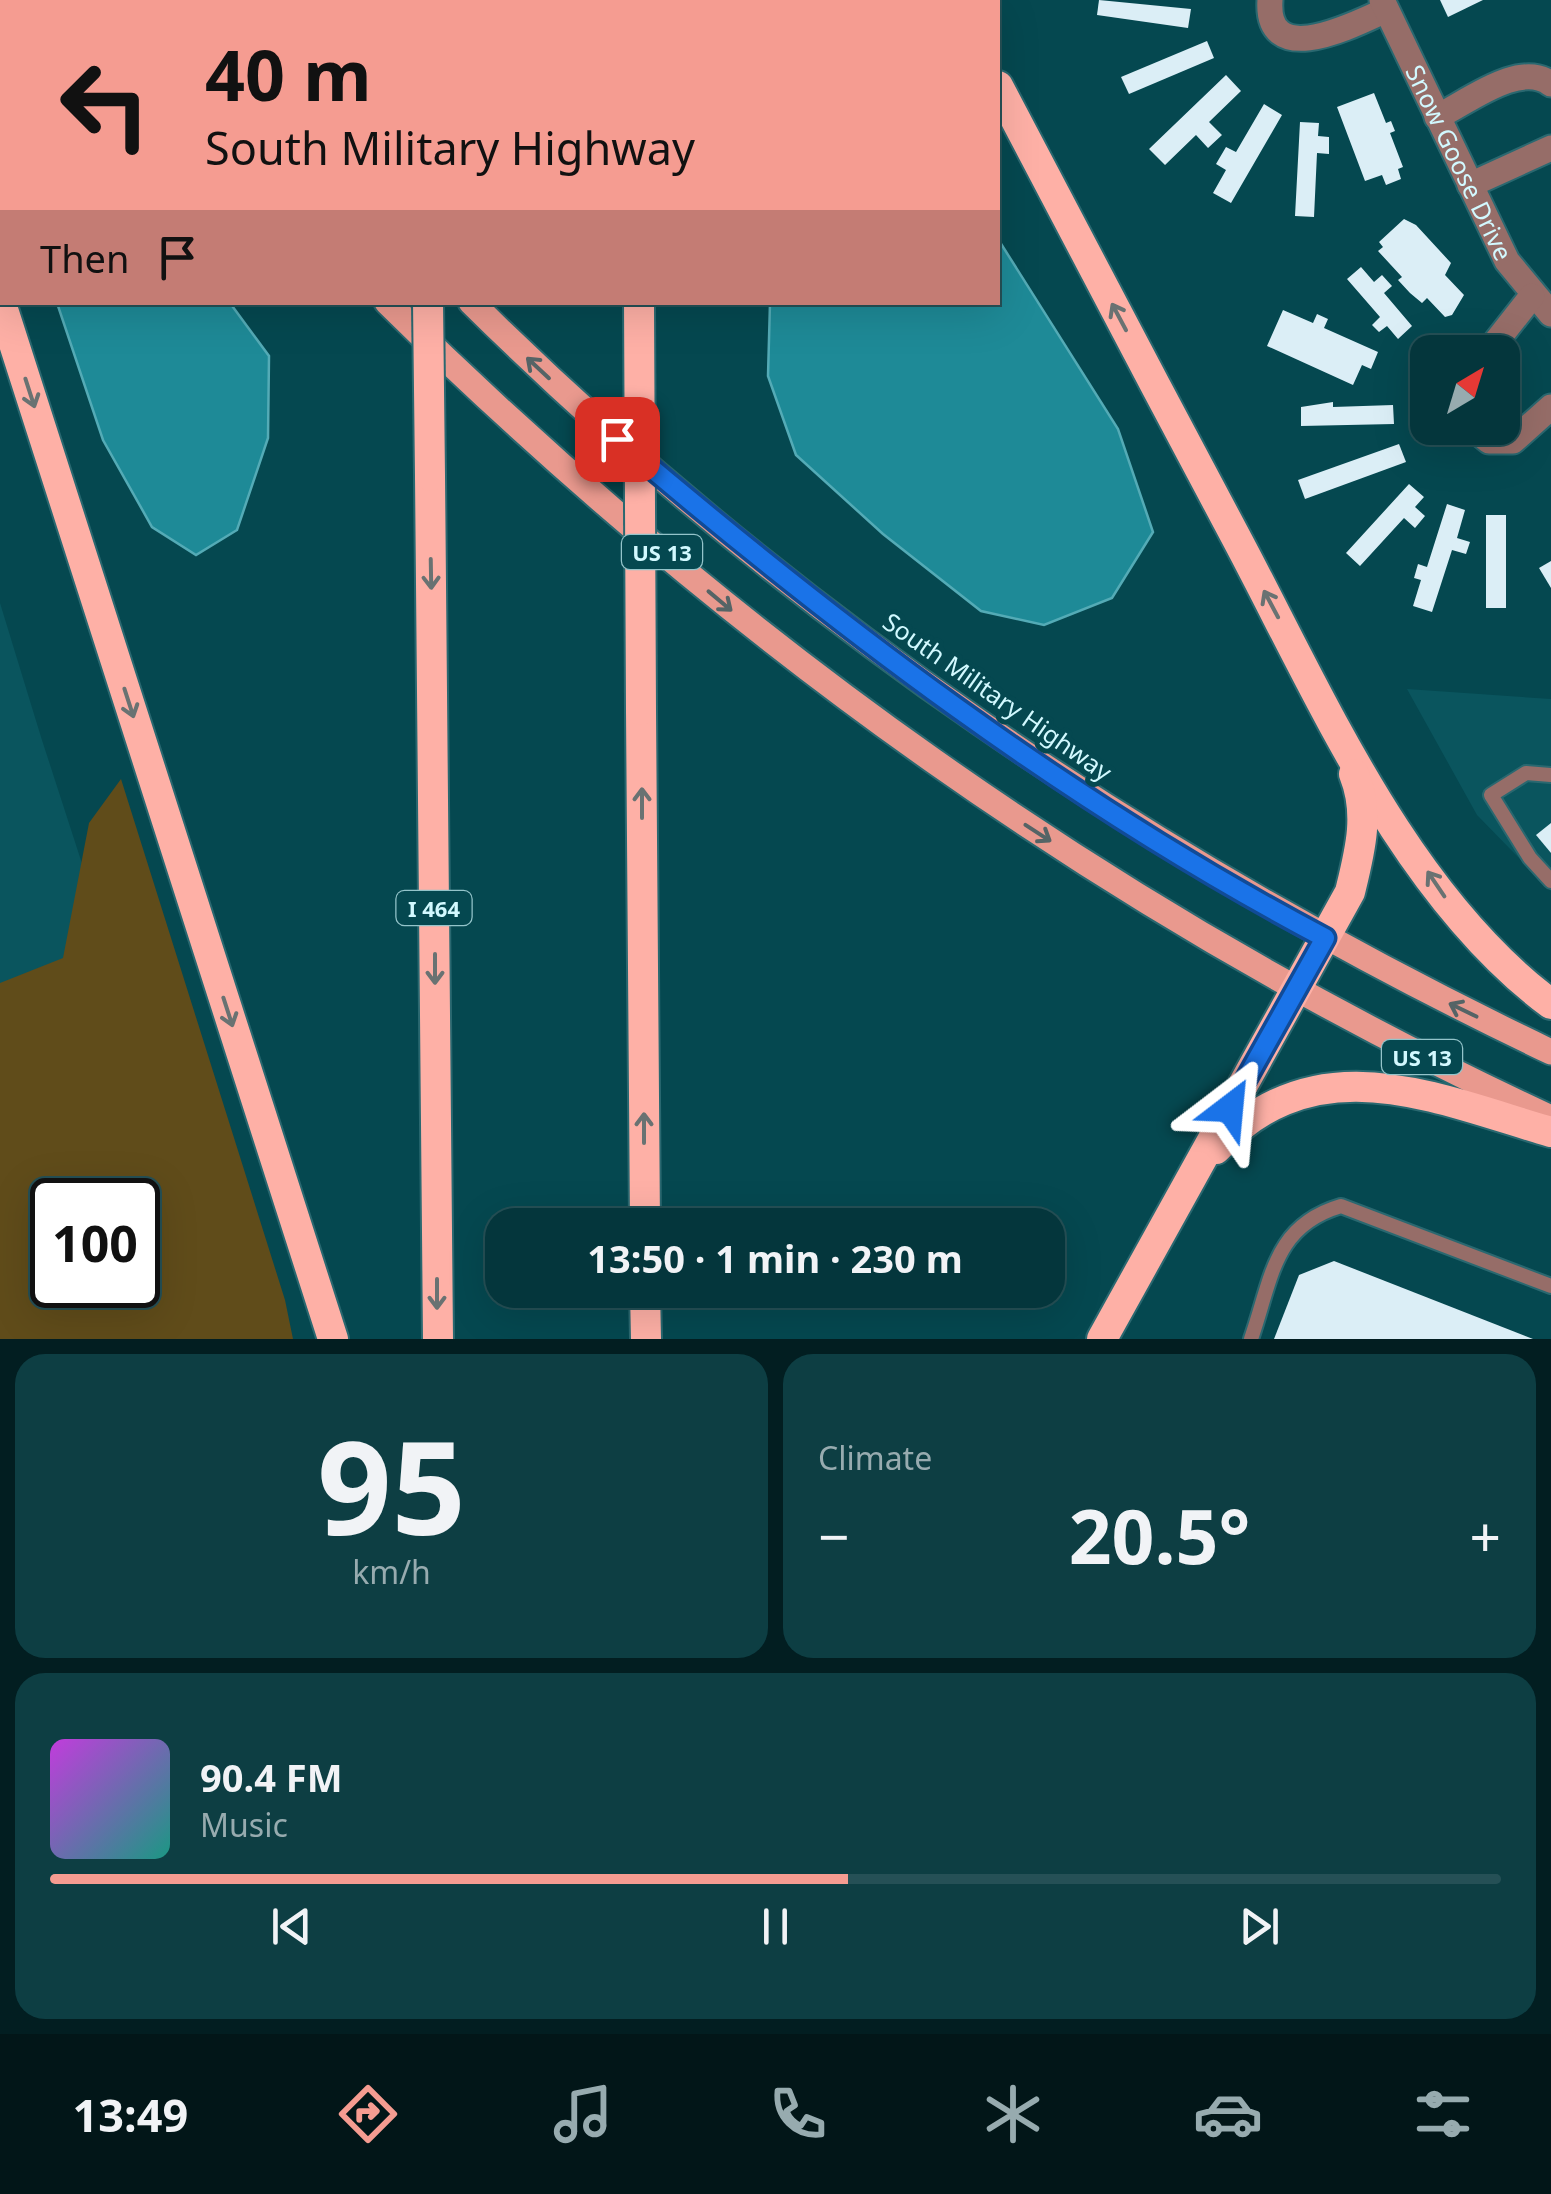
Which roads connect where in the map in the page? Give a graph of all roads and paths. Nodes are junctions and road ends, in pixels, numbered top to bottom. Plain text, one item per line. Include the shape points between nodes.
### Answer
1 (1270, 0) edge
2 (1384, 5) edge
3 (1551, 84) edge
4 (1000, 90) edge
5 (1437, 117) junction
6 (1551, 148) edge
7 (1470, 185) junction
8 (2, 305) edge
9 (390, 305) edge
10 (428, 305) edge
11 (474, 305) edge
12 (639, 305) edge
13 (1541, 305) edge
14 (1507, 335) edge
15 (1551, 406) edge
16 (1520, 434) edge
17 (1339, 732) junction
18 (1551, 775) edge
19 (1551, 881) edge
20 (1325, 938) junction
21 (1296, 990) junction
22 (1551, 1004) edge
23 (1551, 1052) edge
24 (1551, 1118) edge
25 (1551, 1132) edge
26 (1197, 1170) junction
27 (645, 1208) edge
28 (1551, 1286) edge
29 (646, 1308) edge
30 (333, 1339) edge
31 (438, 1339) edge
32 (646, 1339) edge
33 (1102, 1339) edge
34 (1251, 1339) edge

1 - 2 street via 1282,32 1302,40 1324,38
2 - 5 street, Snow Goose Drive
3 - 5 street via 1522,75
17 -> 4 highway
5 - 7 street, Snow Goose Drive
6 - 7 street
7 - 13 street, Snow Goose Drive via 1507,262
8 -> 30 highway
9 -> 21 main road, US 13 via 512,426 802,669 956,780
10 -> 31 highway, I 464, bridge
20 -> 11 main road, South Military Highway / US 13 via 1092,798 846,627 588,414
27 -> 12 highway, bridge
13 - 14 street
15 - 16 street
17 - 20 highway via 1360,789 1362,846 1350,892
22 -> 17 highway via 1510,974 1462,921
18 - 19 lane via 1526,773 1490,795
20 - 21 highway
23 -> 20 main road, South Military Highway / US 13
21 - 24 main road, US 13
21 - 26 highway
25 - 26 highway via 1400,1088 1329,1088 1264,1112 1228,1136
26 - 33 highway
28 - 34 lane via 1341,1206 1302,1222 1286,1238
29 - 32 highway

